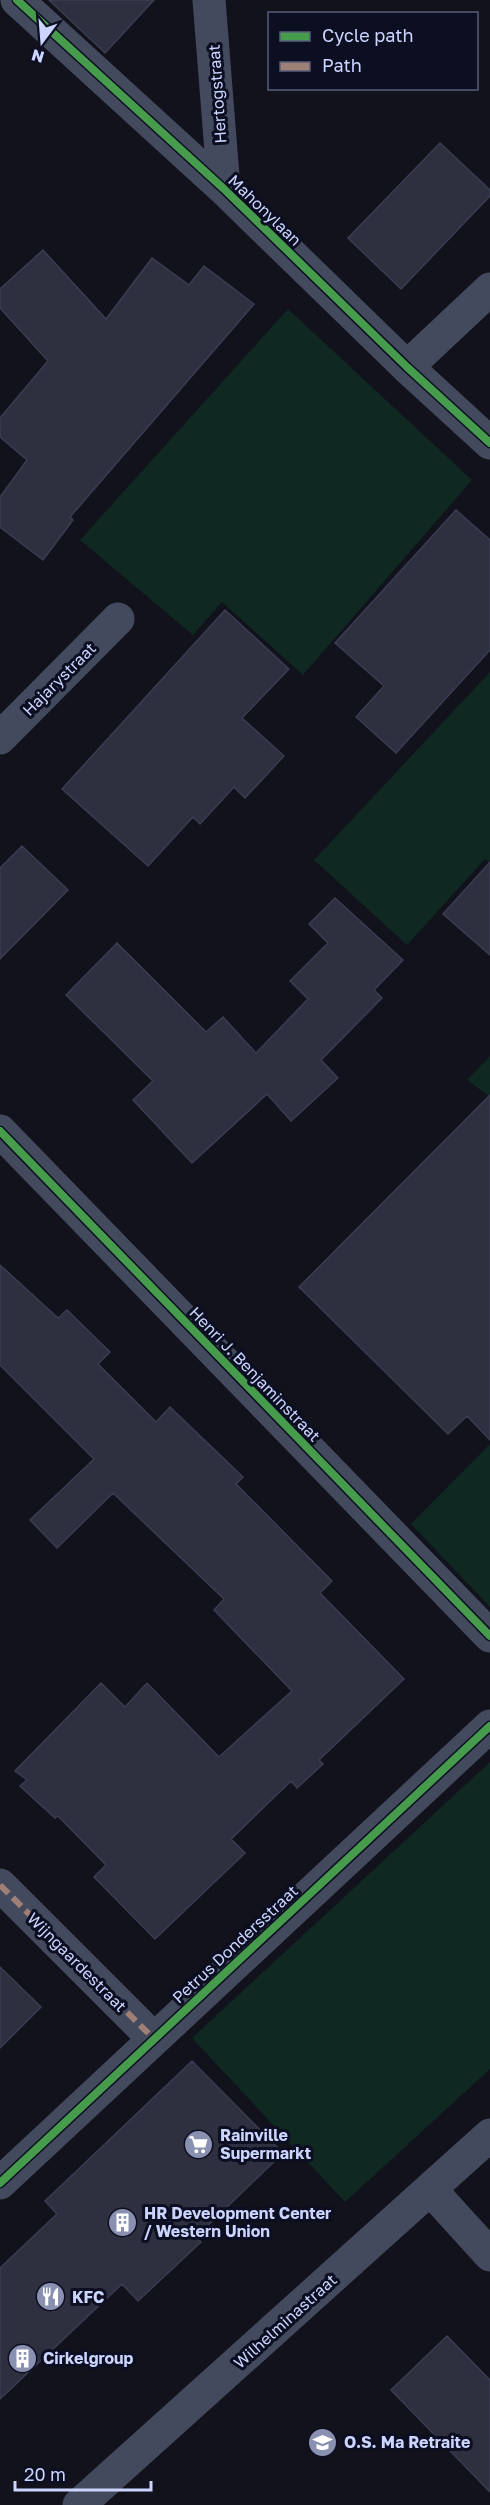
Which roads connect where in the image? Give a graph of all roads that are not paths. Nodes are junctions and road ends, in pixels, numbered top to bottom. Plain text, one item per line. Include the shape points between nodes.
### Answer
1 (17, 0) edge
2 (209, 0) edge
3 (224, 189) junction
4 (490, 289) edge
5 (407, 367) junction
6 (490, 443) edge
7 (118, 619) dead end
8 (0, 738) edge
9 (0, 1131) edge
10 (490, 1636) edge
11 (490, 1725) edge
12 (0, 1885) edge
13 (153, 2038) junction
14 (490, 2135) edge
15 (0, 2183) edge
16 (430, 2189) junction
17 (490, 2255) edge
18 (91, 2501) edge

1 - 3 street, Mahonylaan
2 - 3 street, Hertogstraat
3 - 5 street, Mahonylaan
4 - 5 street
5 - 6 street, Mahonylaan
7 - 8 street, Hajarystraat
9 - 10 street, Henri J. Benjaminstraat
11 - 13 street, Petrus Dondersstraat
12 - 13 street, Wijngaardestraat
13 - 15 street, Petrus Dondersstraat
14 - 16 street, Wilhelminastraat
16 - 17 street
16 - 18 street, Wilhelminastraat

